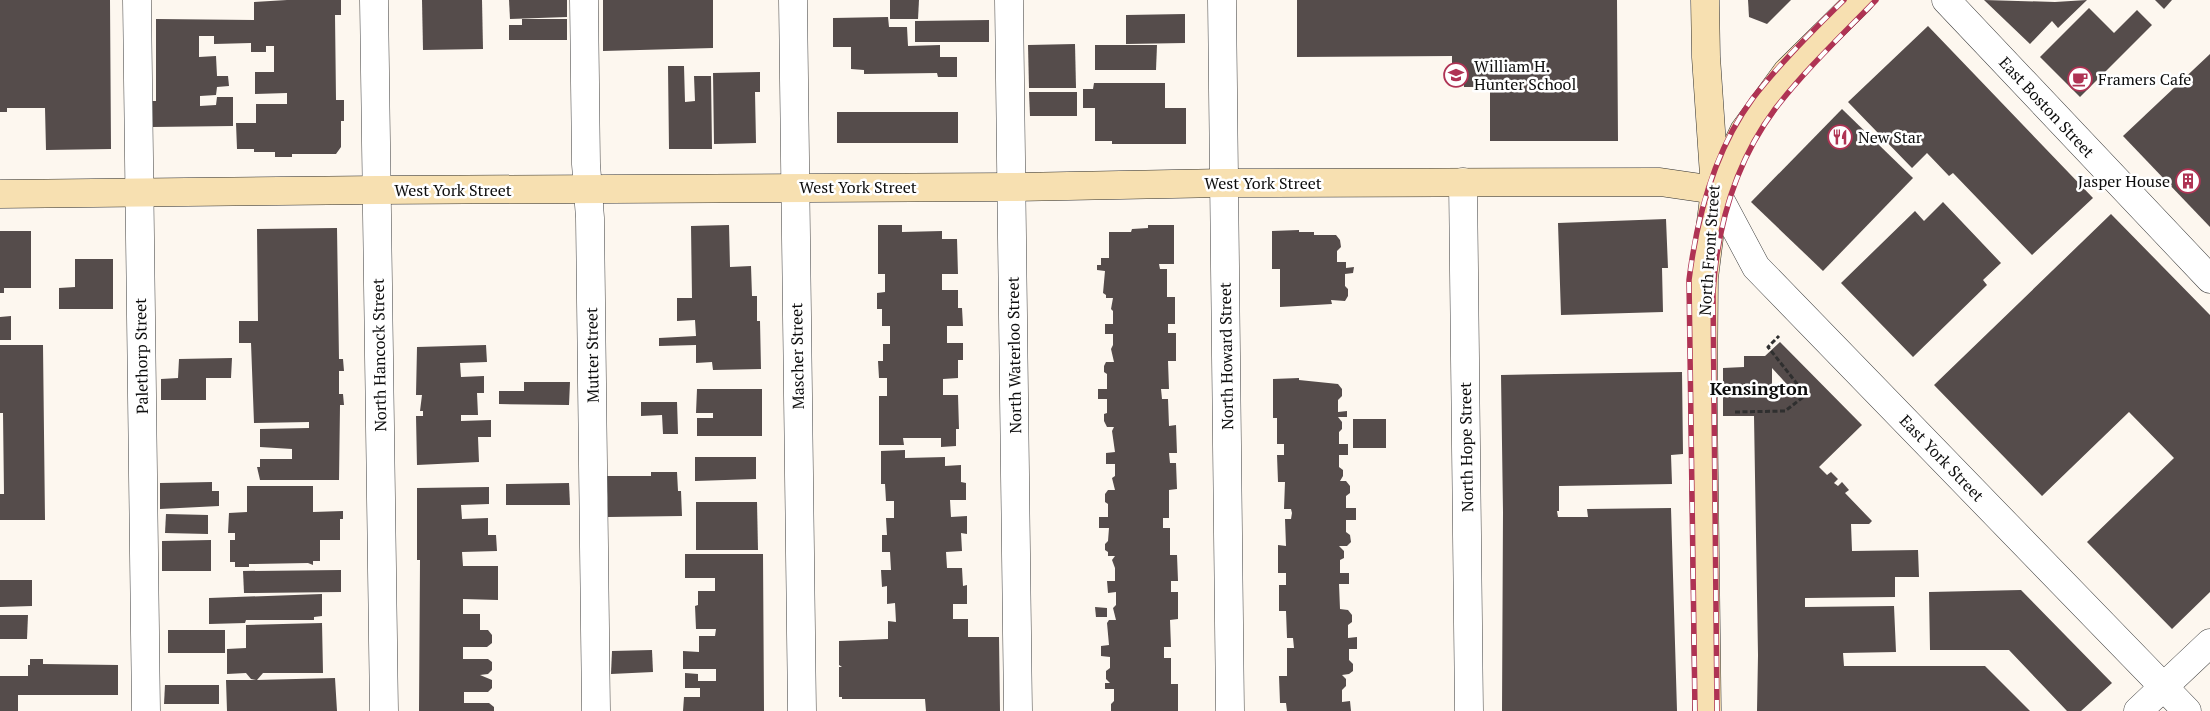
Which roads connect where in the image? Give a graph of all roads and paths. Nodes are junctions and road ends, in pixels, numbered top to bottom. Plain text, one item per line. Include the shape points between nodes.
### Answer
1 (137, 0) edge
2 (374, 0) edge
3 (584, 0) edge
4 (793, 0) edge
5 (1009, 0) edge
6 (1222, 0) edge
7 (1705, 0) edge
8 (1860, 0) edge
9 (1946, 0) edge
10 (1463, 182) junction
11 (1224, 183) junction
12 (795, 187) junction
13 (1012, 187) junction
14 (377, 190) junction
15 (588, 190) junction
16 (1715, 190) junction
17 (139, 193) junction
18 (0, 194) edge
19 (2210, 279) edge
20 (1768, 347) dead end
21 (1733, 418) dead end
22 (2210, 643) edge
23 (2163, 687) junction
24 (146, 711) edge
25 (384, 711) edge
26 (596, 711) edge
27 (802, 711) edge
28 (1018, 711) edge
29 (1230, 711) edge
30 (1469, 711) edge
31 (1707, 711) edge
32 (2138, 711) edge
33 (2187, 711) edge

1 - 17 street, Palethorp Street
2 - 14 street, North Hancock Street
3 - 15 street, Mutter Street
4 - 12 street, Mascher Street
5 - 13 street, North Waterloo Street
6 - 11 street, North Howard Street
7 - 16 street, North Front Street
8 - 16 street via 1778,85 1744,131
9 - 19 street, East Boston Street
10 - 11 street, West York Street
10 - 16 street, West York Street via 1660,182
10 - 30 street, North Hope Street
11 - 13 street, West York Street
11 - 29 street, North Howard Street
12 - 13 street, West York Street
12 - 15 street, West York Street
12 - 27 street, Mascher Street
13 - 28 street, North Waterloo Street
14 - 15 street, West York Street
14 - 17 street, West York Street
14 - 25 street, North Hancock Street
15 - 26 street, Mutter Street
16 - 23 street, East York Street via 1756,267
16 - 31 street, North Front Street via 1704,278
17 - 18 street, West York Street
17 - 24 street, Palethorp Street
20 - 21 path via 1806,395 1785,411 1734,412
22 - 23 street
23 - 32 street
23 - 33 street, East York Street

